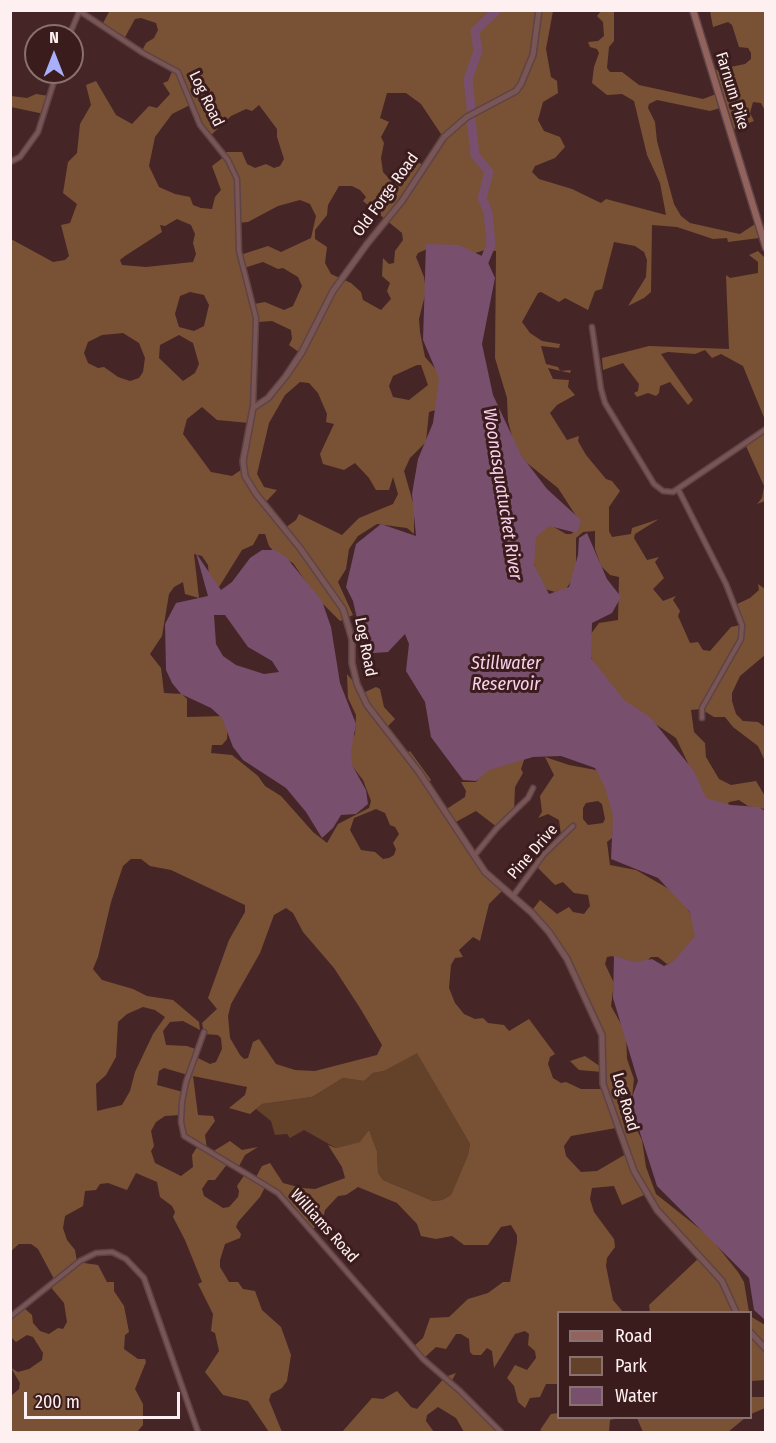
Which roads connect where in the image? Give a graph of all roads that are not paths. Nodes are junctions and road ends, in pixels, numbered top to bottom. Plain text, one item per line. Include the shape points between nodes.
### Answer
1 (539, 10) edge
2 (693, 10) edge
3 (78, 11) edge
4 (53, 84) edge
5 (10, 162) edge
6 (765, 249) edge
7 (592, 327) dead end
8 (253, 408) junction
9 (765, 429) edge
10 (678, 489) junction
11 (702, 718) dead end
12 (533, 788) dead end
13 (573, 826) dead end
14 (474, 857) junction
15 (513, 896) junction
16 (204, 1032) dead end
17 (736, 1311) edge
18 (10, 1317) edge
19 (752, 1334) edge
20 (765, 1349) edge
21 (198, 1432) edge
22 (501, 1432) edge

1 - 8 street, Old Forge Road via 533,55 516,91 467,117 444,136 402,201 333,291 286,376 268,398
2 - 6 main road, Farnum Pike
3 - 8 street, Log Road via 178,72 200,125 237,178 238,251 256,318
4 - 5 street via 38,132 20,157
7 - 10 street via 605,403 654,484 663,491
8 - 14 street, Log Road via 243,461 246,476 343,609 352,639 357,684 367,705 419,772
9 - 10 street
10 - 11 street via 726,584 741,625 741,639 702,708
12 - 14 street
13 - 15 street, Pine Drive via 544,854
14 - 15 street, Log Road via 485,873
15 - 17 street, Log Road via 549,932 583,990 602,1035 603,1084 646,1195 712,1267
16 - 22 street, Williams Road via 182,1102 184,1136 279,1194 423,1359
18 - 21 street via 80,1260 112,1252 126,1258 144,1278
19 - 20 street

